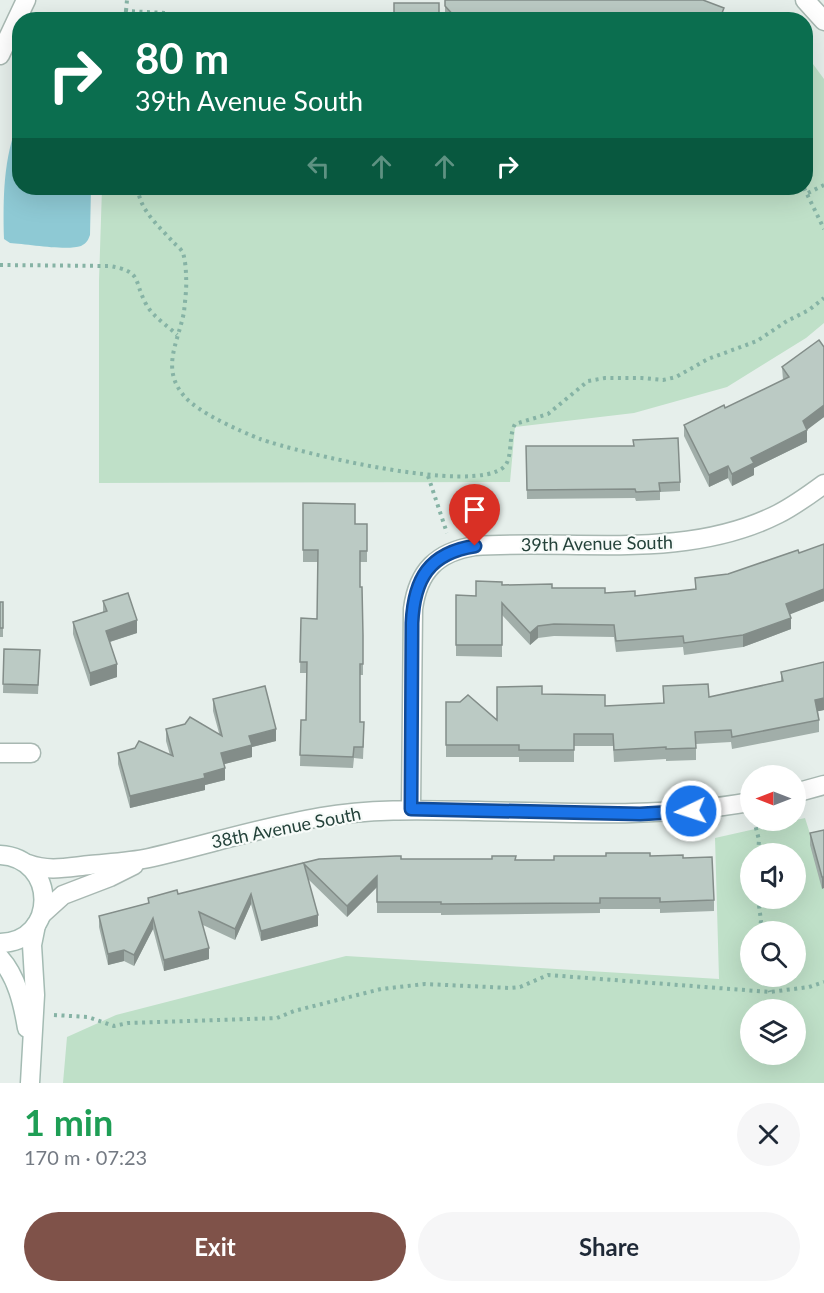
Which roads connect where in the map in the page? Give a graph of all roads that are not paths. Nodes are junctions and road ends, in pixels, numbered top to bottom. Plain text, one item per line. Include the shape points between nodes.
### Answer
1 (805, 0) edge
2 (824, 21) edge
3 (12, 30) edge
4 (0, 55) edge
5 (824, 484) edge
6 (0, 753) edge
7 (31, 753) dead end
8 (824, 785) edge
9 (806, 790) edge
10 (740, 804) edge
11 (411, 809) junction
12 (0, 855) edge
13 (147, 858) junction
14 (28, 864) junction
15 (39, 919) junction
16 (0, 943) edge
17 (0, 958) edge
18 (30, 1079) edge

1 - 2 street
3 - 4 street
5 - 11 street, 39th Avenue South via 777,514 704,538 657,543 495,544 452,551 436,561 424,573 414,602
6 - 7 street
8 - 9 street
10 - 11 street, 38th Avenue South via 640,814
11 - 13 street, 38th Avenue South via 322,816
12 - 14 street, 38th Avenue South
13 - 14 street, 38th Avenue South via 42,869
13 - 15 street, 38th Avenue South via 63,895
14 - 15 street via 43,887
15 - 16 street, 38th Avenue South via 19,939
15 - 18 street via 32,945 35,1016
17 - 18 street via 7,966 24,1010

